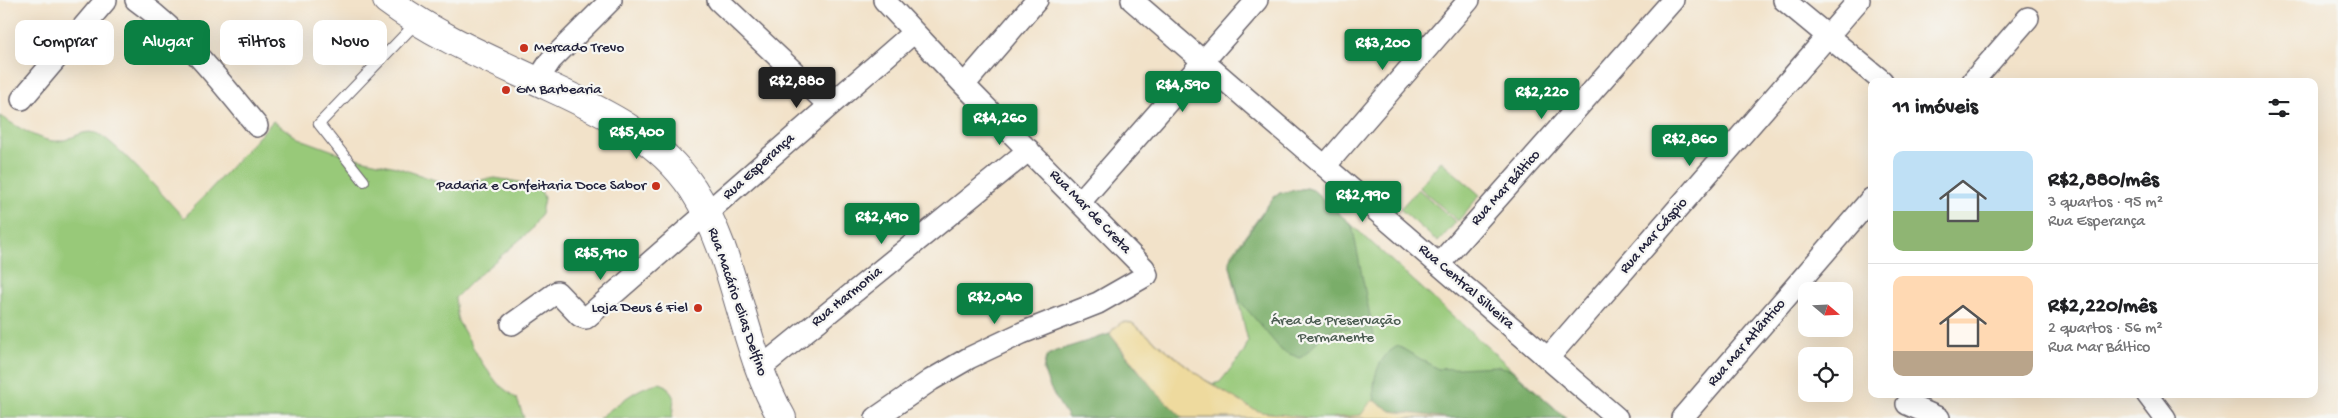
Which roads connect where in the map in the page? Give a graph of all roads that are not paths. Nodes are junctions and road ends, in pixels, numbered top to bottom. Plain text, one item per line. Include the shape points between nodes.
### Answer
1 (106, 0) edge
2 (136, 0) edge
3 (387, 0) edge
4 (611, 0) edge
5 (718, 0) edge
6 (884, 0) edge
7 (1037, 0) edge
8 (1132, 0) edge
9 (1257, 0) edge
10 (1469, 0) edge
11 (1673, 0) edge
12 (1784, 0) edge
13 (1859, 0) edge
14 (2028, 18) dead end
15 (418, 21) junction
16 (913, 33) junction
17 (1828, 35) junction
18 (1204, 61) junction
19 (1878, 78) edge
20 (1976, 78) edge
21 (537, 81) junction
22 (964, 86) junction
23 (22, 99) dead end
24 (829, 105) junction
25 (257, 126) dead end
26 (1029, 150) junction
27 (1325, 166) junction
28 (364, 181) dead end
29 (1080, 202) junction
30 (1868, 202) edge
31 (706, 214) junction
32 (1439, 264) junction
33 (512, 324) dead end
34 (1548, 358) junction
35 (758, 370) junction
36 (2150, 398) edge
37 (1906, 405) edge
38 (782, 418) edge
39 (876, 418) edge
40 (1617, 418) edge
41 (1682, 418) edge
42 (1939, 418) edge
43 (2165, 418) edge

1 - 23 street
2 - 25 street via 187,43
3 - 15 main road, Rua Macário Elias Delfino
4 - 21 street via 550,60
5 - 24 street
6 - 16 street, Rua Mar de Creta
7 - 22 street
8 - 18 street, Rua Central Silveira
9 - 18 street
10 - 27 street
11 - 32 street, Rua Mar Báltico
12 - 17 street
13 - 17 street, Rua Mar Cáspio
14 - 20 street
15 - 21 main road, Rua Macário Elias Delfino
15 - 28 lane via 320,124
16 - 22 street, Rua Mar de Creta
16 - 24 street, Rua Esperança
17 - 19 street
17 - 34 street, Rua Mar Cáspio
18 - 27 street, Rua Central Silveira
18 - 29 street
21 - 31 main road, Rua Macário Elias Delfino via 606,113 633,130 675,167
22 - 26 street, Rua Mar de Creta
24 - 31 street, Rua Esperança
26 - 29 street, Rua Mar de Creta
26 - 35 street, Rua Harmonia
27 - 32 street, Rua Central Silveira
29 - 39 street, Rua Mar de Creta via 1144,268 1147,275 1098,303 976,354
30 - 41 street, Rua Mar Atlântico
31 - 33 street, Rua Esperança via 586,318 556,292
31 - 35 main road, Rua Macário Elias Delfino via 725,263
32 - 34 street, Rua Central Silveira
34 - 40 street, Rua Central Silveira
35 - 38 main road, Rua Macário Elias Delfino
36 - 43 street
37 - 42 street

